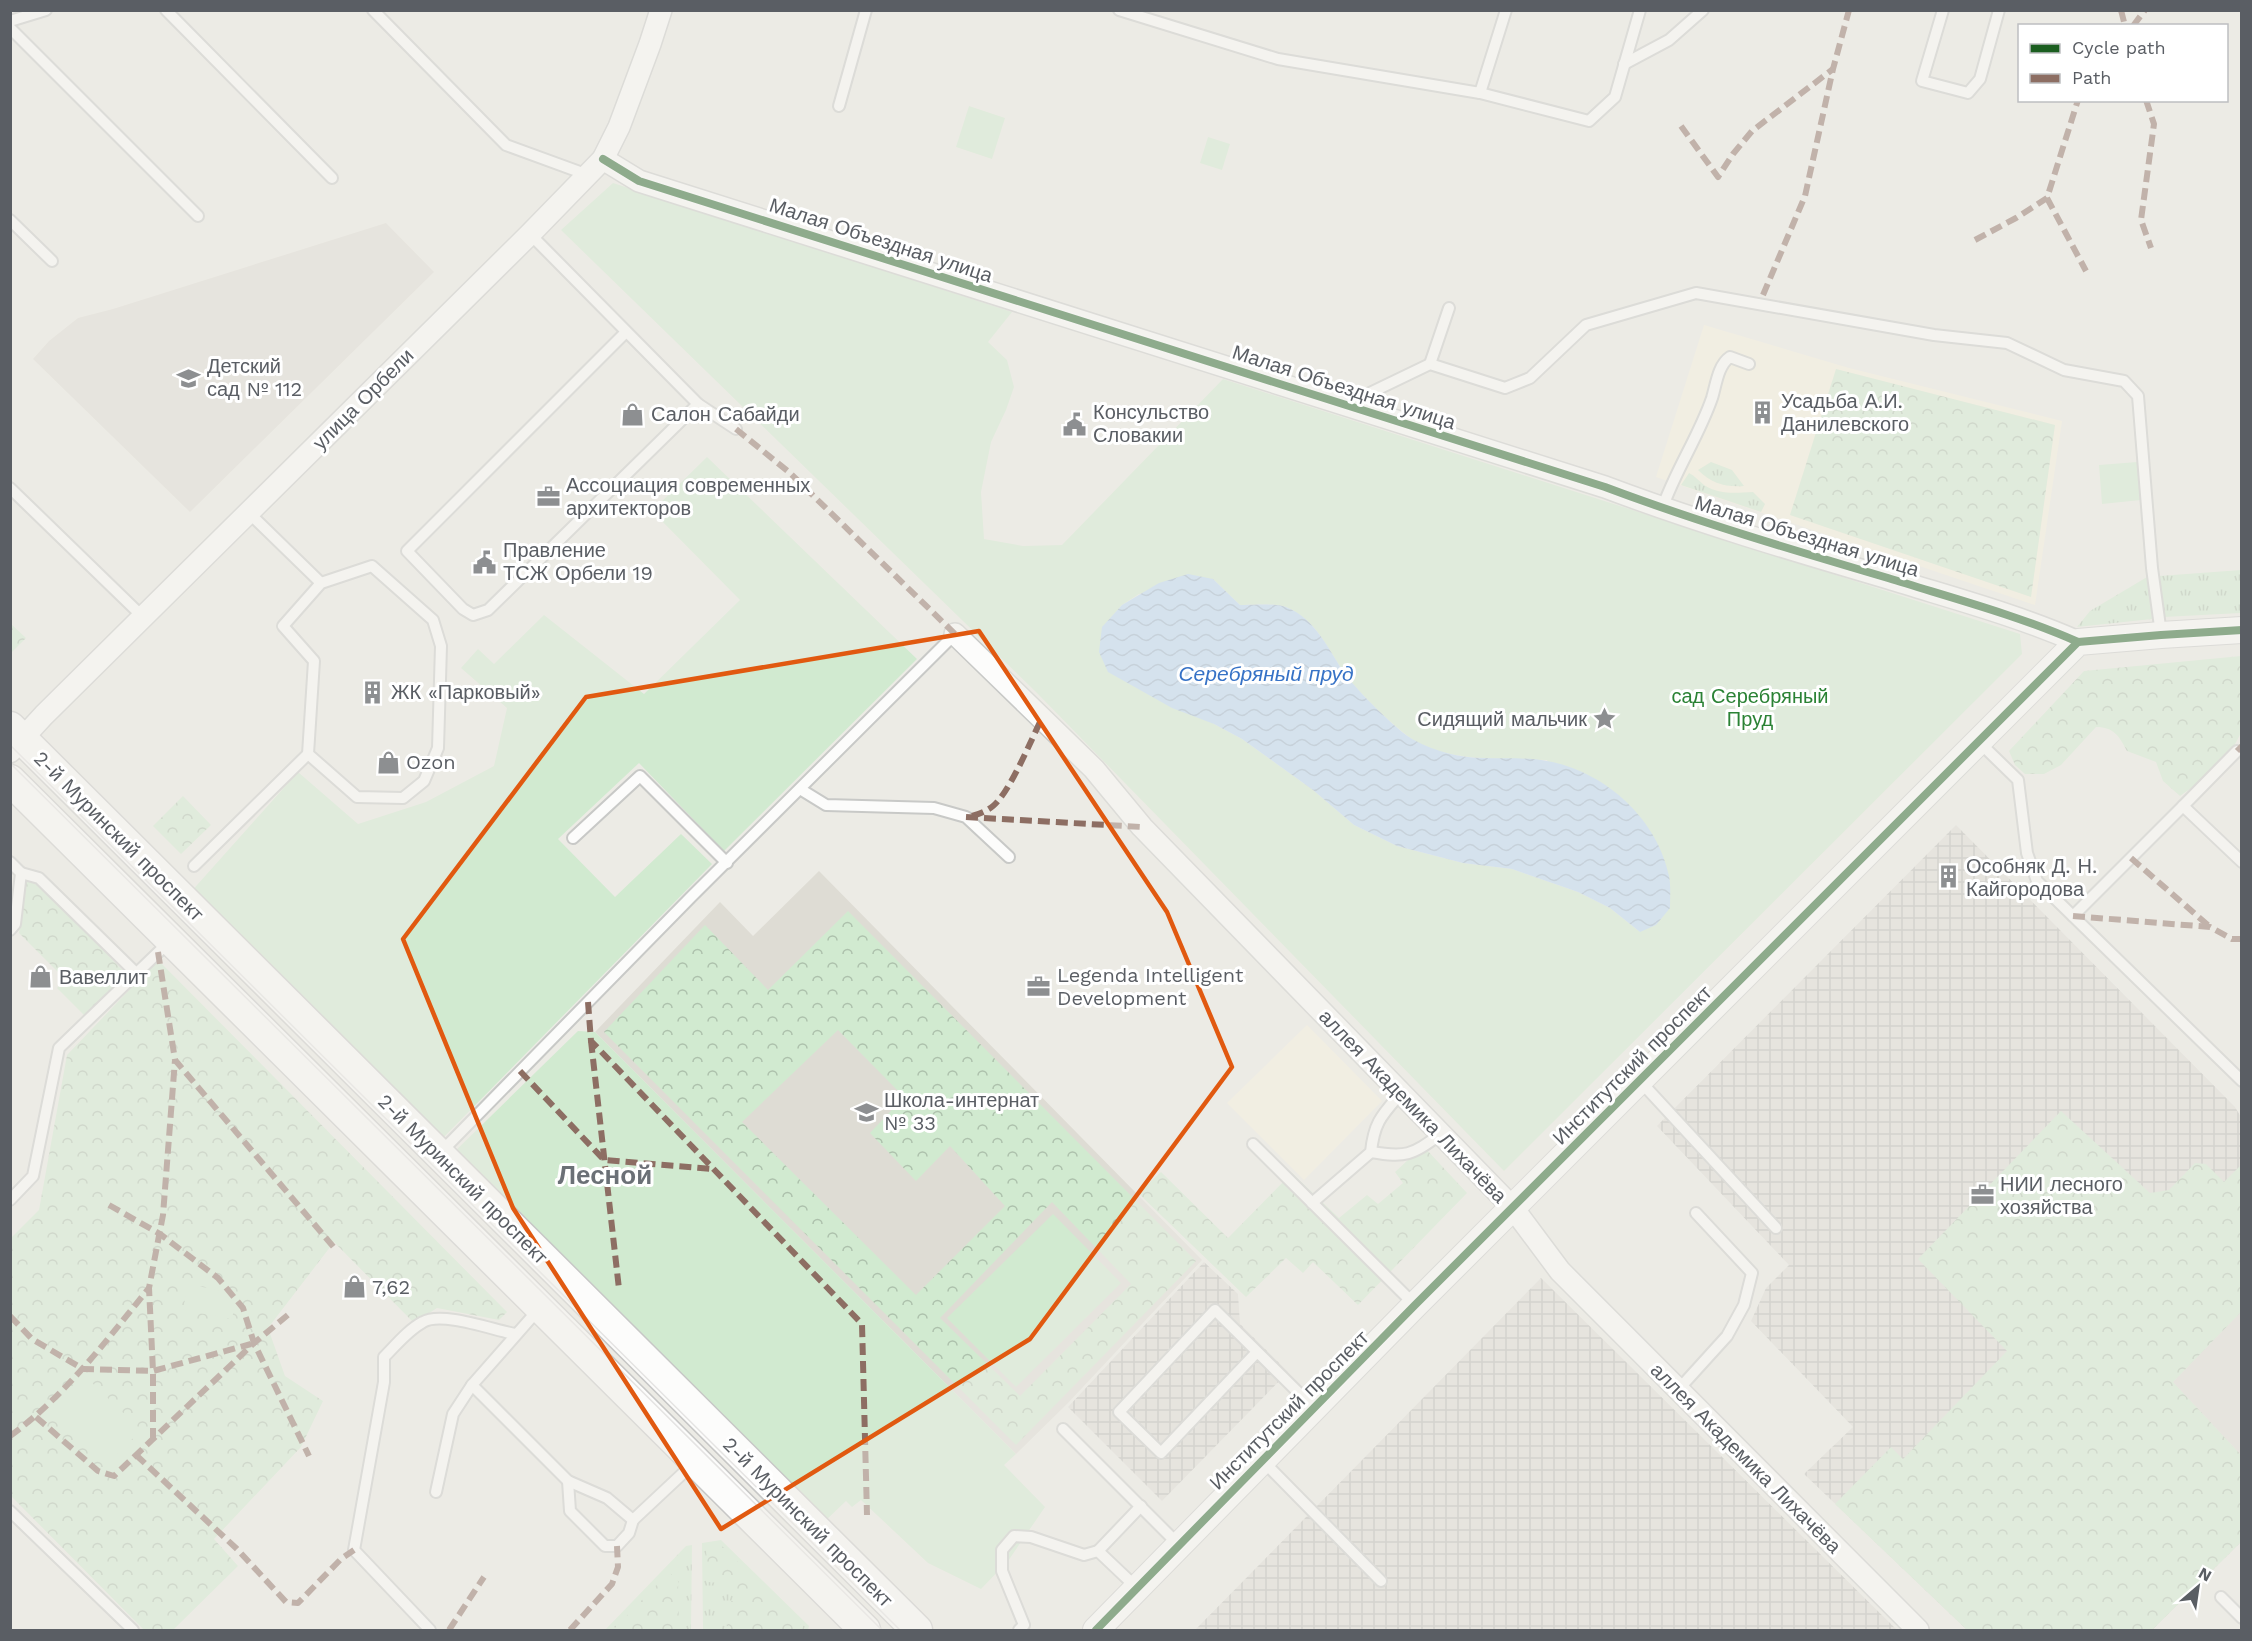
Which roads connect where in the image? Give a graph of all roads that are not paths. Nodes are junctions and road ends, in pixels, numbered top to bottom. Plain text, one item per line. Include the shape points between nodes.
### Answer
1 (46, 10) edge
2 (166, 10) edge
3 (373, 10) edge
4 (661, 10) edge
5 (866, 10) edge
6 (1119, 10) edge
7 (1506, 10) edge
8 (1640, 10) edge
9 (1703, 10) edge
10 (1943, 10) edge
11 (1999, 10) edge
12 (10, 21) edge
13 (10, 28) edge
14 (1624, 64) junction
15 (1480, 93) junction
16 (839, 106) dead end
17 (603, 159) junction
18 (588, 175) junction
19 (332, 178) dead end
20 (198, 216) dead end
21 (10, 220) edge
22 (530, 234) junction
23 (52, 261) dead end
24 (1449, 308) dead end
25 (626, 332) junction
26 (1430, 364) junction
27 (1749, 364) dead end
28 (698, 404) junction
29 (1344, 405) junction
30 (736, 429) dead end
31 (10, 488) edge
32 (1662, 509) junction
33 (248, 512) junction
34 (321, 583) junction
35 (143, 617) junction
36 (2241, 630) edge
37 (955, 634) joint
38 (2161, 635) junction
39 (2078, 642) junction
40 (14, 739) edge
41 (1979, 742) junction
42 (2237, 751) dead end
43 (308, 754) junction
44 (10, 780) edge
45 (800, 789) junction
46 (2183, 806) junction
47 (573, 838) dead end
48 (1009, 857) dead end
49 (10, 862) edge
50 (2241, 862) edge
51 (727, 863) junction
52 (194, 866) dead end
53 (21, 873) junction
54 (2073, 916) junction
55 (12, 926) edge
56 (171, 940) junction
57 (136, 974) junction
58 (1639, 1081) junction
59 (2241, 1081) edge
60 (1401, 1094) junction
61 (1441, 1134) junction
62 (1253, 1144) dead end
63 (1371, 1152) junction
64 (438, 1154) junction
65 (10, 1200) edge
66 (1312, 1203) junction
67 (1513, 1208) junction
68 (1696, 1214) dead end
69 (1776, 1228) dead end
70 (1415, 1305) junction
71 (540, 1307) junction
72 (515, 1335) junction
73 (1257, 1352) junction
74 (472, 1385) junction
75 (1678, 1390) junction
76 (1314, 1408) junction
77 (1063, 1429) dead end
78 (1262, 1460) junction
79 (696, 1462) junction
80 (568, 1481) junction
81 (436, 1492) dead end
82 (1141, 1506) junction
83 (10, 1511) edge
84 (633, 1520) junction
85 (1179, 1545) junction
86 (1098, 1551) junction
87 (1381, 1581) dead end
88 (1137, 1589) junction
89 (2220, 1597) dead end
90 (2241, 1618) edge
91 (133, 1630) edge
92 (430, 1630) edge
93 (865, 1630) edge
94 (917, 1630) edge
95 (1020, 1630) edge
96 (1096, 1630) edge
97 (1918, 1630) edge

1 - 12 lane
2 - 19 lane
3 - 18 lane via 506,145
4 - 17 street, улица Орбели via 619,127
5 - 16 lane
6 - 15 lane via 1278,59
7 - 15 lane
8 - 14 lane
9 - 14 lane via 1669,40
10 - 11 lane via 1922,81 1968,93 1980,79
13 - 20 lane
14 - 15 lane via 1615,97 1589,121
17 - 18 street, улица Орбели
17 - 29 street, Малая Объездная улица via 639,180
18 - 22 street, улица Орбели
21 - 23 lane
22 - 25 lane
22 - 33 street, улица Орбели
24 - 26 lane
25 - 28 lane
25 - 28 lane via 407,551 463,609 473,615 488,610
26 - 29 lane
26 - 38 lane via 1505,388 1530,378 1586,325 1696,293 2007,343 2064,370 2124,381 2138,396
27 - 32 lane via 1730,357 1724,362 1709,407 1671,482
28 - 30 lane
29 - 32 street, Малая Объездная улица
31 - 35 lane
32 - 39 street, Малая Объездная улица via 2022,619
33 - 34 lane
33 - 35 street, улица Орбели
34 - 43 lane via 283,626 314,661
34 - 43 lane via 372,566 433,620 441,646 438,748 424,781 403,798 357,797
35 - 40 street, улица Орбели
36 - 38 street
37 - 45 lane
37 - 60 street, аллея Академика Лихачёва via 1094,770 1142,827
38 - 39 street
39 - 41 street, Институтский проспект
40 - 64 main road, 2-й Муринский проспект
41 - 54 lane via 2018,780 2027,854 2037,881
41 - 58 street, Институтский проспект
42 - 46 lane
43 - 52 lane
44 - 56 main road, 2-й Муринский проспект
45 - 48 lane via 826,805 934,808 966,817
45 - 51 lane
46 - 50 lane
46 - 54 lane
47 - 51 lane via 640,776
49 - 53 lane
51 - 64 lane
53 - 55 lane
53 - 57 lane via 39,879
54 - 59 lane
56 - 57 lane
56 - 71 main road, 2-й Муринский проспект
57 - 65 lane via 59,1048 33,1176
58 - 67 street, Институтский проспект
58 - 69 lane
60 - 61 street, аллея Академика Лихачёва
60 - 63 lane via 1381,1116 1373,1132
61 - 63 lane via 1416,1152 1397,1156
61 - 67 street, аллея Академика Лихачёва
62 - 66 lane
63 - 66 lane
64 - 94 main road, 2-й Муринский проспект
66 - 70 lane
67 - 70 street, Институтский проспект
67 - 75 street, аллея Академика Лихачёва via 1560,1271
68 - 75 lane via 1752,1273 1744,1305 1727,1336
70 - 76 street, Институтский проспект
71 - 72 lane
71 - 79 main road, 2-й Муринский проспект
72 - 74 lane
72 - 92 lane via 439,1317 412,1329 384,1357 384,1382 354,1550
73 - 73 lane via 1215,1310 1119,1412 1161,1453
73 - 76 lane
74 - 80 lane
74 - 81 lane via 453,1414
75 - 97 street, аллея Академика Лихачёва
76 - 78 street, Институтский проспект
77 - 82 lane
78 - 85 street, Институтский проспект
78 - 87 lane
79 - 84 lane
79 - 93 main road, 2-й Муринский проспект
80 - 84 lane via 607,1498
80 - 84 lane via 570,1511 604,1546 617,1546 629,1533
82 - 85 lane
82 - 86 lane
83 - 91 lane
85 - 88 street, Институтский проспект
86 - 88 lane
86 - 95 lane via 1084,1555 1031,1537 1014,1536 1002,1550 1002,1571 1024,1625
88 - 96 street, Институтский проспект
89 - 90 lane

